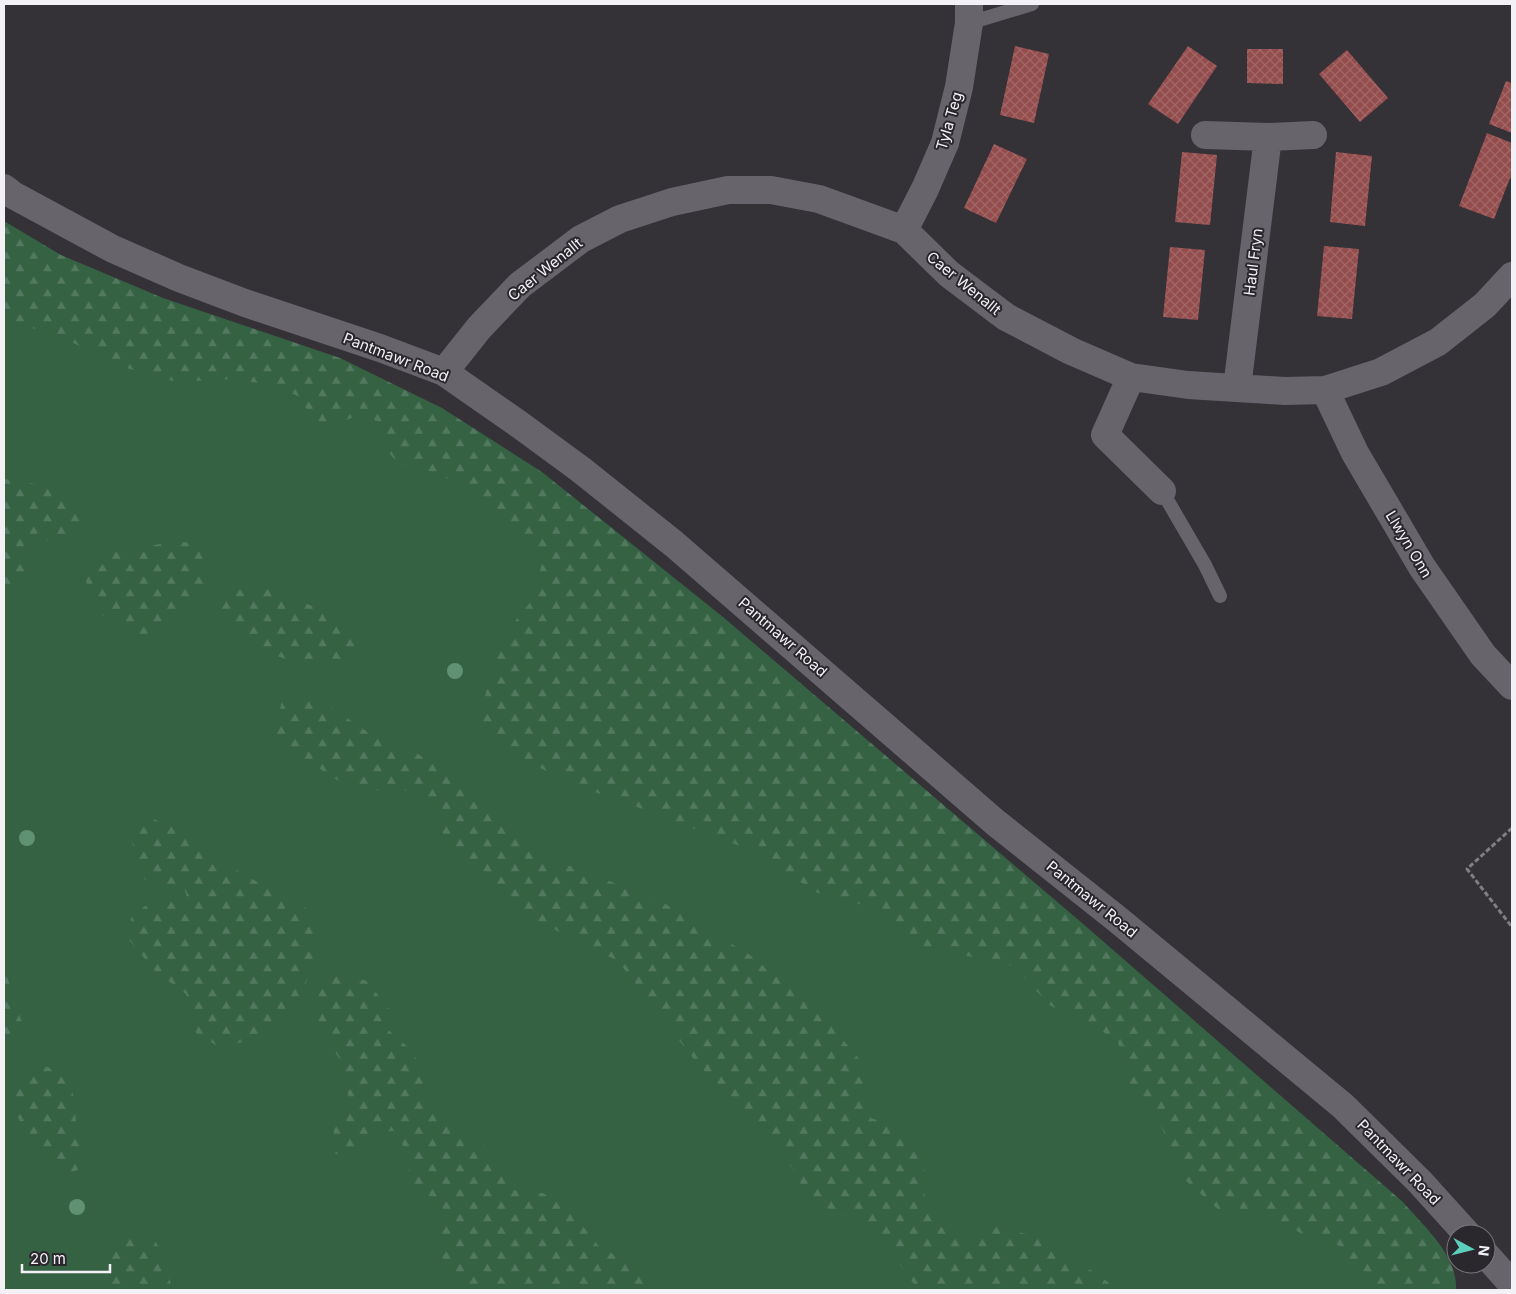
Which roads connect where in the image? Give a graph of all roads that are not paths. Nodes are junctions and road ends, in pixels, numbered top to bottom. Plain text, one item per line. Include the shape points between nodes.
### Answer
1 (1032, 4) edge
2 (969, 13) edge
3 (1205, 135) dead end
4 (1313, 135) dead end
5 (1268, 137) junction
6 (4, 188) edge
7 (904, 230) junction
8 (1512, 276) edge
9 (444, 372) junction
10 (1131, 377) junction
11 (1237, 388) junction
12 (1326, 390) junction
13 (1162, 491) joint
14 (1220, 596) dead end
15 (1512, 686) edge
16 (1458, 1224) edge
17 (1496, 1266) edge
18 (1512, 1284) edge

1 - 2 lane
2 - 7 street, Tyla Teg via 959,87 945,143
3 - 5 street
4 - 5 street
5 - 11 street, Haul Fryn
6 - 9 street, Pantmawr Road via 113,249 179,278
7 - 9 street, Caer Wenallt via 819,199 771,190 728,190 672,202 620,219 581,238 520,285 479,328
7 - 10 street, Caer Wenallt via 949,274 1006,317 1071,351
8 - 12 street, Caer Wenallt via 1484,305 1438,342 1381,372
9 - 16 street, Pantmawr Road via 580,469 674,544 996,823 1343,1106
10 - 11 street, Caer Wenallt via 1188,386
10 - 13 street via 1105,435
11 - 12 street, Caer Wenallt
12 - 15 street, Llwyn Onn via 1355,453 1422,568 1483,655
13 - 14 lane
17 - 18 street

